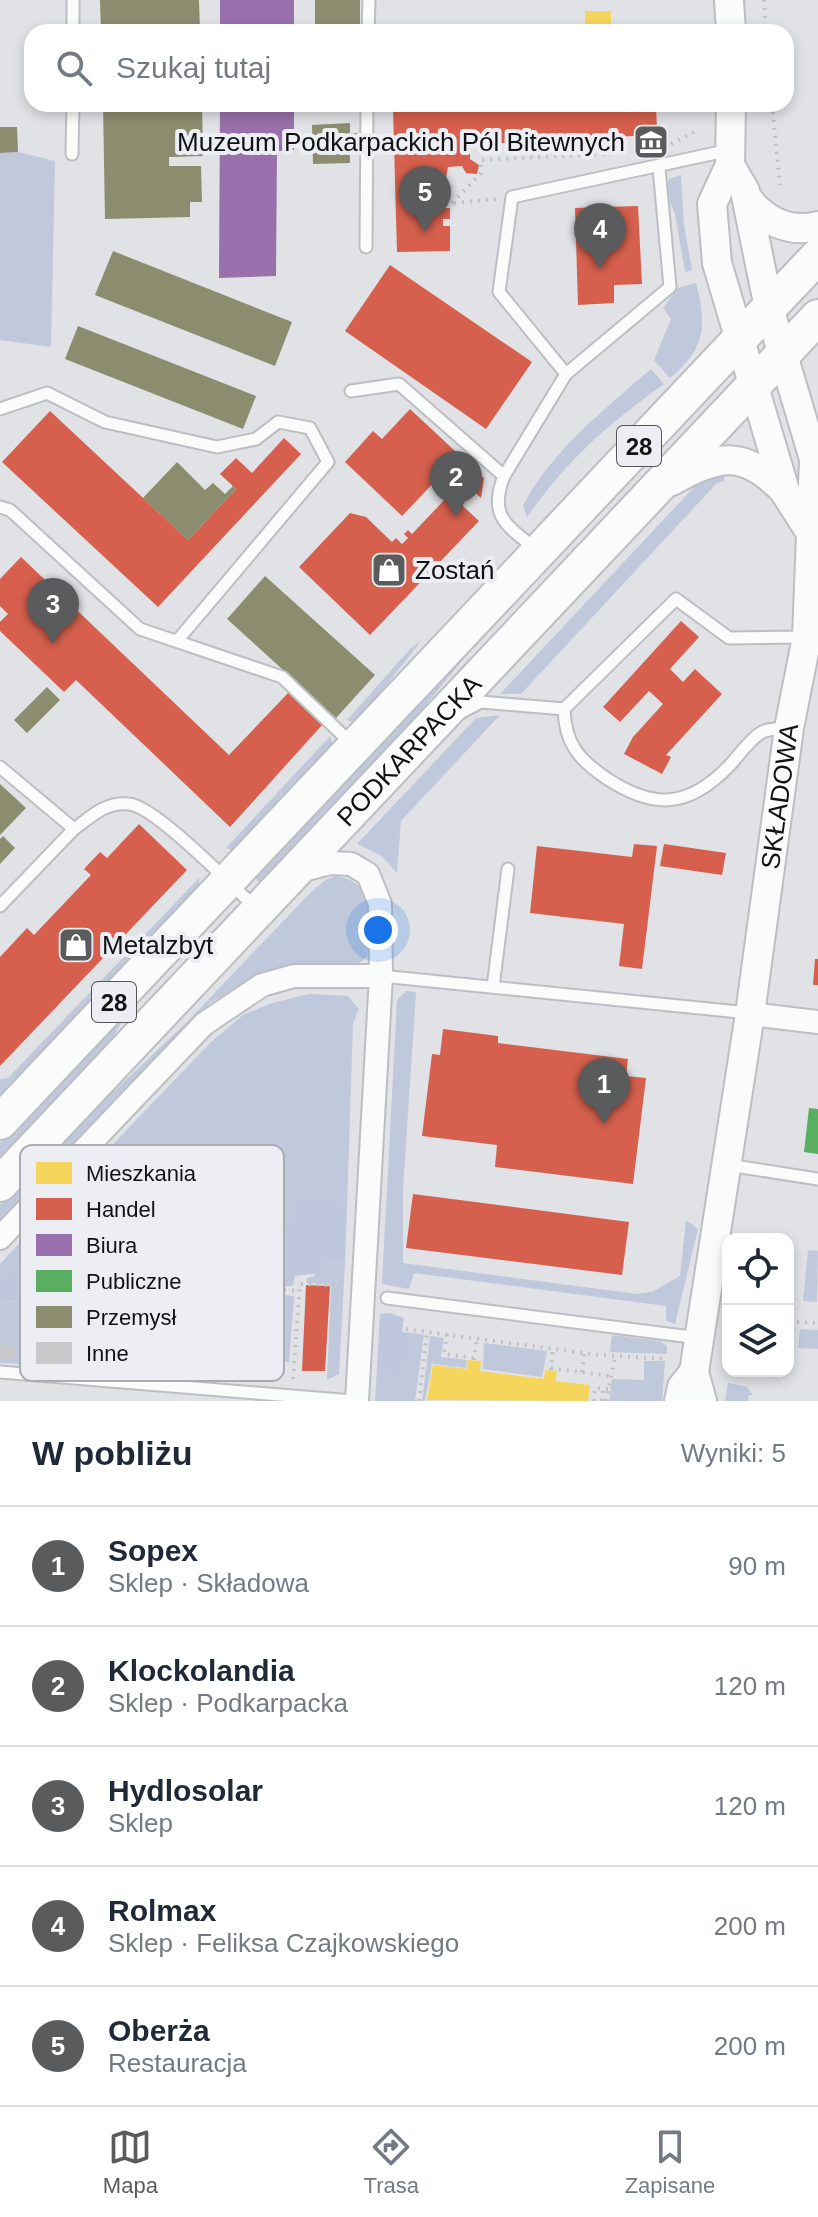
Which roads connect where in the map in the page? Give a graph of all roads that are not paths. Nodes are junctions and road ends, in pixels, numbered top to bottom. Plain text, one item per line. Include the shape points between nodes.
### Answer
1 (73, 0) edge
2 (369, 0) edge
3 (729, 0) edge
4 (73, 24) edge
5 (368, 24) edge
6 (730, 24) edge
7 (73, 112) edge
8 (367, 112) edge
9 (731, 112) edge
10 (72, 154) dead end
11 (730, 158) junction
12 (659, 168) junction
13 (748, 199) junction
14 (818, 226) edge
15 (366, 247) dead end
16 (818, 256) edge
17 (769, 308) junction
18 (818, 317) edge
19 (739, 339) junction
20 (784, 353) junction
21 (566, 374) junction
22 (755, 384) junction
23 (351, 391) dead end
24 (0, 409) edge
25 (504, 476) junction
26 (653, 491) junction
27 (786, 494) junction
28 (0, 507) edge
29 (809, 530) junction
30 (539, 552) junction
31 (807, 637) junction
32 (177, 641) junction
33 (564, 709) junction
34 (789, 728) junction
35 (429, 729) junction
36 (355, 747) junction
37 (0, 767) edge
38 (74, 829) junction
39 (508, 869) dead end
40 (293, 873) junction
41 (227, 882) junction
42 (0, 906) edge
43 (258, 910) junction
44 (381, 976) junction
45 (493, 987) junction
46 (750, 1014) junction
47 (818, 1022) edge
48 (0, 1122) edge
49 (37, 1145) edge
50 (89, 1145) edge
51 (20, 1163) edge
52 (727, 1165) junction
53 (818, 1179) edge
54 (0, 1184) edge
55 (20, 1217) edge
56 (0, 1238) edge
57 (387, 1298) dead end
58 (699, 1338) junction
59 (0, 1372) edge
60 (694, 1372) junction
61 (20, 1374) edge
62 (110, 1381) edge
63 (355, 1401) edge
64 (679, 1401) edge
65 (702, 1401) edge

1 - 4 lane
2 - 5 lane
3 - 6 street
7 - 10 lane
8 - 15 lane
9 - 11 street
11 - 12 lane
11 - 13 street
11 - 19 street via 712,204 717,263
12 - 21 lane via 670,287
12 - 21 lane via 512,197 499,292
13 - 14 street via 775,223 800,229
13 - 17 street, SKŁADOWA
16 - 17 main road, PODKARPACKA / 28
17 - 19 main road, PODKARPACKA / 28
17 - 20 street, SKŁADOWA
18 - 20 main road, PODKARPACKA / 28
19 - 22 street
19 - 30 main road, PODKARPACKA / 28
20 - 22 main road, PODKARPACKA / 28
20 - 29 street, SKŁADOWA via 814,459
21 - 25 lane
22 - 26 main road, PODKARPACKA / 28
22 - 27 street
23 - 25 lane via 399,384
24 - 32 lane via 47,393 105,422 217,447 256,439 278,422 310,428 328,462
25 - 30 lane via 496,497 503,523
26 - 27 street via 698,466 730,459 758,468
26 - 35 main road, PODKARPACKA / 28
27 - 29 street
28 - 32 lane via 10,510 140,629
29 - 31 street, SKŁADOWA
30 - 36 main road, PODKARPACKA / 28
31 - 33 lane via 729,638 676,599
31 - 34 street, SKŁADOWA
32 - 36 lane via 282,677
33 - 34 lane via 571,749 631,795 658,801 687,796 708,784 761,731
33 - 35 lane via 481,702
34 - 46 street, SKŁADOWA
35 - 40 main road, PODKARPACKA / 28
36 - 41 main road, PODKARPACKA / 28
37 - 38 lane
38 - 41 lane via 104,807 130,803 153,814
38 - 42 lane
39 - 45 lane
40 - 43 main road, PODKARPACKA / 28
40 - 44 street via 330,863 351,864 368,874 380,904
41 - 43 lane
41 - 48 main road, PODKARPACKA / 28
43 - 49 main road, PODKARPACKA / 28
44 - 45 lane
44 - 50 street via 294,976 262,985 204,1024
44 - 63 street
45 - 46 lane
46 - 47 street
46 - 52 street, SKŁADOWA
51 - 54 main road, PODKARPACKA / 28
52 - 53 lane
52 - 58 street, SKŁADOWA
55 - 56 street
57 - 58 lane
58 - 60 street, SKŁADOWA
59 - 61 lane
60 - 64 street, SKŁADOWA
60 - 65 street, SKŁADOWA
62 - 63 lane

